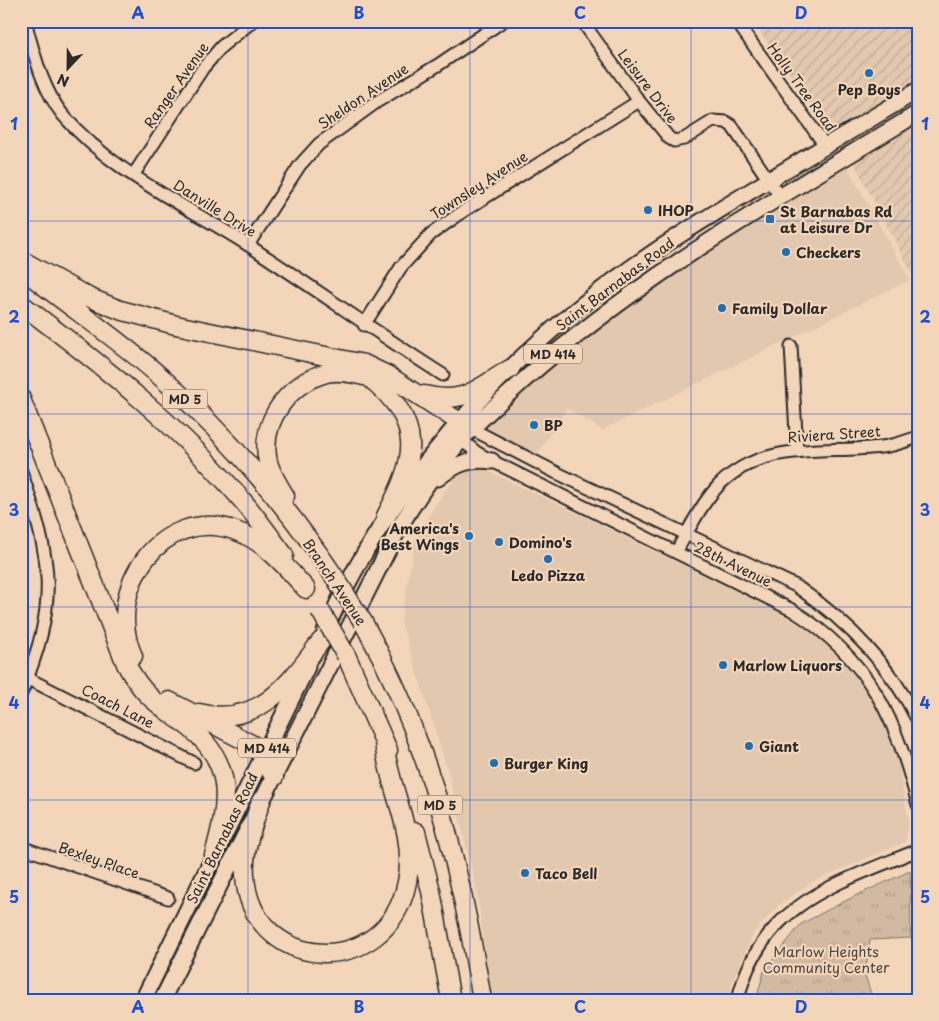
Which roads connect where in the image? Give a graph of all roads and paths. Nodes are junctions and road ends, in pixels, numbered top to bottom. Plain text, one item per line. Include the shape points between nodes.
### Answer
1 (25, 21) edge
2 (253, 21) edge
3 (503, 21) edge
4 (582, 21) edge
5 (736, 21) edge
6 (918, 90) edge
7 (639, 101) junction
8 (918, 113) edge
9 (826, 147) junction
10 (134, 174) junction
11 (770, 181) junction
12 (780, 198) junction
13 (248, 245) junction
14 (21, 260) edge
15 (21, 268) edge
16 (21, 304) edge
17 (364, 325) junction
18 (791, 346) dead end
19 (510, 369) junction
20 (443, 375) dead end
21 (369, 377) junction
22 (416, 393) junction
23 (21, 400) edge
24 (460, 430) junction
25 (918, 437) edge
26 (797, 451) junction
27 (492, 461) junction
28 (21, 471) edge
29 (423, 489) junction
30 (386, 516) junction
31 (687, 534) junction
32 (676, 552) junction
33 (321, 557) junction
34 (306, 588) junction
35 (321, 641) junction
36 (25, 676) edge
37 (21, 694) edge
38 (177, 706) junction
39 (918, 720) edge
40 (384, 741) junction
41 (263, 756) junction
42 (194, 762) dead end
43 (274, 777) junction
44 (261, 801) junction
45 (918, 805) edge
46 (21, 847) edge
47 (918, 850) edge
48 (214, 855) junction
49 (168, 898) dead end
50 (442, 946) junction
51 (144, 1000) edge
52 (162, 1000) edge
53 (450, 1000) edge
54 (458, 1000) edge
55 (482, 1000) edge
56 (738, 1000) edge

1 - 10 street, Danville Drive via 46,88 62,114 81,134
2 - 10 street, Ranger Avenue via 222,46 203,68
3 - 13 street, Sheldon Avenue via 363,111 319,144 300,165
4 - 7 street, Leisure Drive
5 - 9 street, Holly Tree Road
6 - 9 main road, Saint Barnabas Road / MD 414
7 - 11 street, Leisure Drive via 674,141 684,139 712,120 726,122
7 - 17 street, Townsley Avenue via 431,234 401,267
8 - 12 main road, Saint Barnabas Road / MD 414
9 - 11 main road, Saint Barnabas Road / MD 414
10 - 13 street, Danville Drive
11 - 12 street, Leisure Drive
11 - 19 main road, Saint Barnabas Road / MD 414 via 682,234 606,288
12 - 24 main road, Saint Barnabas Road / MD 414 via 602,314
13 - 17 street, Danville Drive
14 - 22 highway via 72,289 120,310 176,325 364,364
15 - 33 highway, Branch Avenue / MD 5 via 161,376 256,474
16 - 34 highway, Branch Avenue / MD 5 via 132,390 215,470 248,507
17 - 20 street, Danville Drive
18 - 26 street
19 - 22 highway via 458,399
19 - 24 main road, Saint Barnabas Road / MD 414
21 - 24 highway
21 - 30 highway via 386,391 403,414 411,443 407,469
21 - 33 highway via 344,372 327,373 308,380 290,392 271,425 267,442 268,461 274,477
22 - 24 highway
23 - 48 highway via 134,680 150,699 201,738 224,776 225,813
24 - 27 street, 28th Avenue
24 - 29 main road, Saint Barnabas Road / MD 414
24 - 30 main road, Saint Barnabas Road / MD 414
24 - 31 street, 28th Avenue
25 - 26 street, Riviera Street via 882,447
26 - 31 street, Riviera Street via 758,459 719,484
27 - 29 main road via 469,461 454,466
27 - 32 street, 28th Avenue
28 - 36 street via 43,536 48,568 44,630
29 - 43 main road, Saint Barnabas Road / MD 414 via 387,552
30 - 35 main road, Saint Barnabas Road / MD 414 via 336,605
31 - 32 street, Riviera Street
31 - 39 street, 28th Avenue via 794,586 823,604 878,658
32 - 45 street, 28th Avenue via 792,610 844,651 866,678 893,724
33 - 55 highway, Branch Avenue / MD 5, bridge via 388,666 429,769 454,851
34 - 38 highway via 267,550 236,530 216,526 192,528 153,548 140,563 130,589 125,625 128,646 149,683
34 - 40 highway, Branch Avenue / MD 5, bridge via 346,655
35 - 38 highway via 284,689 255,708 233,715 211,716
35 - 41 main road, Saint Barnabas Road / MD 414
36 - 37 street
36 - 42 street, Coach Lane
38 - 41 highway via 252,745
40 - 44 highway via 386,760 407,832 408,868 404,892 392,920 373,939 360,946 349,951 316,953 286,943 263,924 252,906 245,876 245,852
40 - 50 highway, Branch Avenue / MD 5 via 411,813
41 - 43 highway
41 - 48 main road, Saint Barnabas Road / MD 414
43 - 44 main road, Saint Barnabas Road / MD 414
44 - 52 main road, Saint Barnabas Road / MD 414
46 - 49 street, Bexley Place
47 - 56 street via 827,888 788,913 763,941 753,958
48 - 51 main road, Saint Barnabas Road / MD 414
50 - 53 highway, Branch Avenue / MD 5
50 - 54 highway

